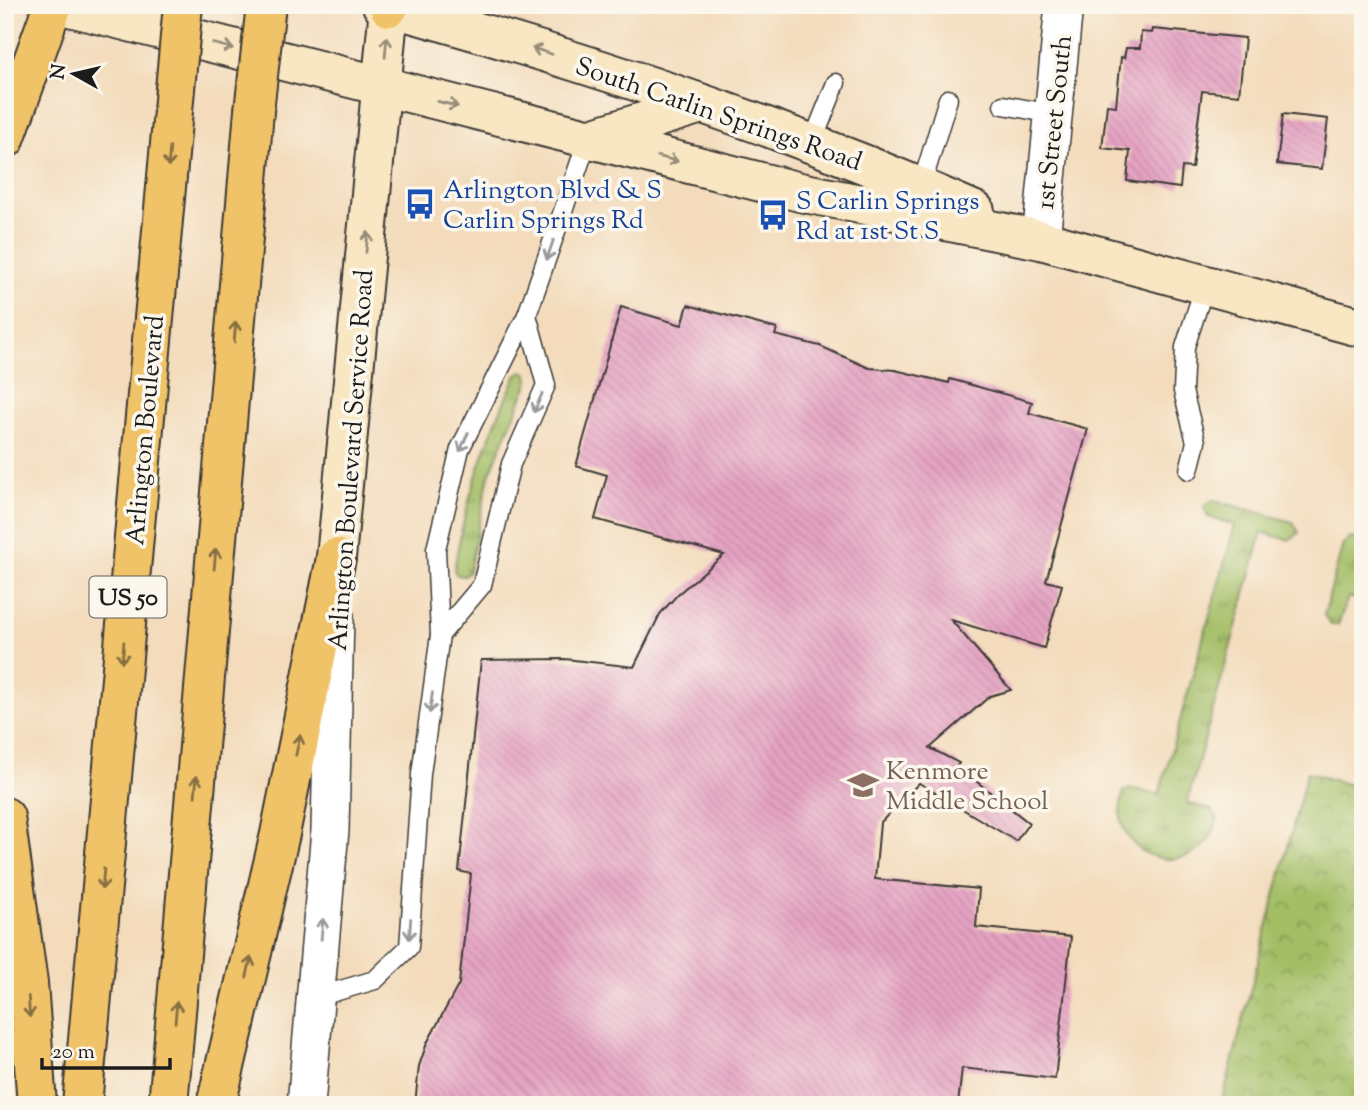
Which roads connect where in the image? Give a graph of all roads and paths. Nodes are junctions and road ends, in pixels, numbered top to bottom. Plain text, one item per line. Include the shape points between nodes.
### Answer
1 (52, 5) edge
2 (61, 5) edge
3 (183, 5) edge
4 (266, 5) edge
5 (1064, 5) edge
6 (387, 6) edge
7 (836, 83) dead end
8 (382, 86) junction
9 (947, 99) dead end
10 (702, 104) junction
11 (1003, 105) dead end
12 (1053, 114) junction
13 (5, 139) edge
14 (588, 139) junction
15 (811, 143) junction
16 (921, 187) junction
17 (1041, 240) junction
18 (1205, 285) junction
19 (527, 315) junction
20 (1363, 328) edge
21 (1189, 470) dead end
22 (336, 558) junction
23 (440, 635) junction
24 (5, 817) edge
25 (317, 997) junction
26 (37, 1105) edge
27 (82, 1105) edge
28 (168, 1105) edge
29 (216, 1105) edge
30 (306, 1105) edge

1 - 13 highway
2 -> 8 main road, South Carlin Springs Road
3 -> 27 highway, Arlington Boulevard / US 50, bridge
28 -> 4 highway, bridge
5 - 12 street, 1st Street South
8 -> 6 main road, Arlington Boulevard Service Road
10 -> 6 main road, South Carlin Springs Road
7 - 15 lane
8 -> 14 main road, South Carlin Springs Road
22 -> 8 main road, Arlington Boulevard Service Road
9 - 16 lane
10 - 14 main road
10 - 15 main road, South Carlin Springs Road
11 - 12 lane
12 - 17 street, 1st Street South
14 -> 17 main road, South Carlin Springs Road via 800,192
14 -> 19 lane
15 - 16 main road, South Carlin Springs Road
16 - 17 main road, South Carlin Springs Road
17 - 18 main road, South Carlin Springs Road
18 - 20 main road, South Carlin Springs Road
18 - 21 lane via 1185,347 1183,391 1196,442
19 -> 23 lane via 460,449 436,549
19 -> 23 lane via 546,386 511,464 482,585
25 -> 22 street, Arlington Boulevard Service Road via 330,830
29 -> 22 highway
23 -> 25 lane via 421,774 409,947 375,980
24 -> 26 highway
25 - 30 street, Arlington Boulevard Service Road

